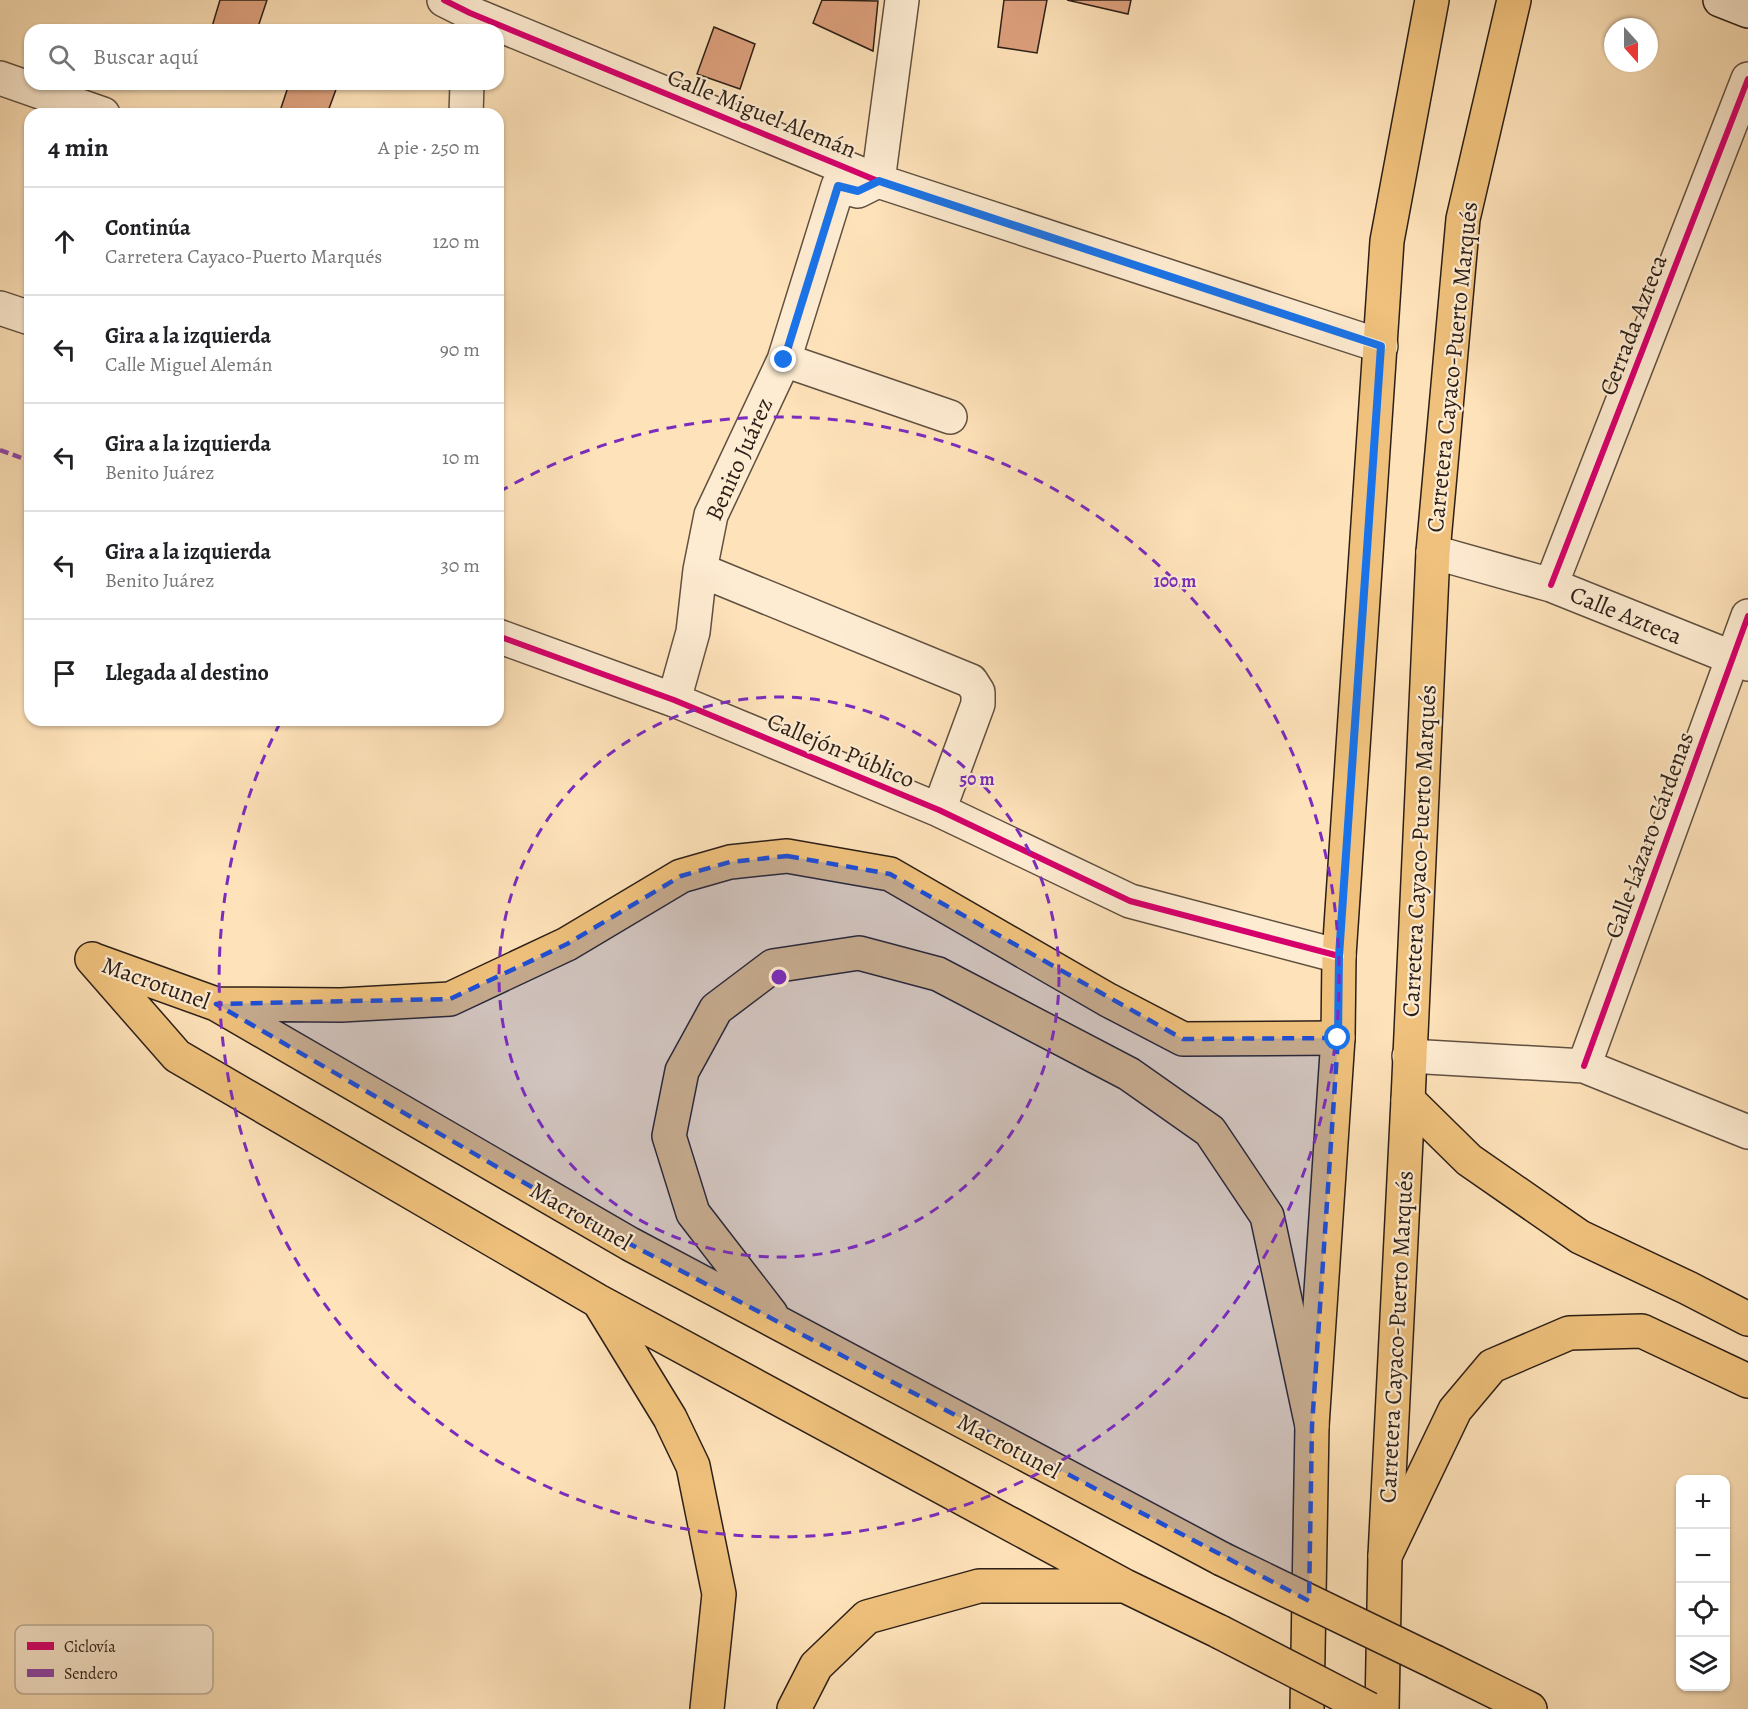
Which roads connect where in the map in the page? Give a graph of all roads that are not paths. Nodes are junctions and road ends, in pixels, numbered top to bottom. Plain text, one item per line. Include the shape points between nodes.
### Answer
1 (902, 0) edge
2 (1432, 0) edge
3 (1514, 0) edge
4 (1720, 0) edge
5 (1748, 11) edge
6 (461, 14) edge
7 (486, 24) edge
8 (504, 31) edge
9 (0, 78) edge
10 (1748, 79) edge
11 (24, 86) edge
12 (34, 90) edge
13 (467, 90) edge
14 (86, 108) edge
15 (466, 108) edge
16 (879, 181) junction
17 (0, 308) edge
18 (24, 316) edge
19 (1381, 346) junction
20 (784, 360) junction
21 (950, 417) dead end
22 (1433, 552) junction
23 (700, 570) junction
24 (1551, 585) junction
25 (1748, 616) edge
26 (504, 638) edge
27 (1740, 661) edge
28 (674, 700) junction
29 (939, 810) junction
30 (1339, 956) junction
31 (216, 1004) junction
32 (1338, 1038) junction
33 (1409, 1056) junction
34 (1584, 1066) junction
35 (1408, 1100) junction
36 (1748, 1132) edge
37 (598, 1300) junction
38 (1748, 1319) edge
39 (777, 1322) junction
40 (1748, 1381) edge
41 (1312, 1426) junction
42 (1385, 1556) junction
43 (1125, 1586) junction
44 (707, 1709) edge
45 (794, 1709) edge
46 (1307, 1709) edge
47 (1369, 1709) edge
48 (1382, 1709) edge
49 (1530, 1709) edge

1 - 16 street
2 - 19 main road via 1387,241
3 - 22 main road, Carretera Cayaco-Puerto Marqués via 1463,219
4 - 5 street
6 - 7 street, Calle Miguel Alemán
8 - 16 street, Calle Miguel Alemán
9 - 11 street
10 - 24 street, Cerrada Azteca
12 - 14 street
13 - 15 street
16 - 19 street, Calle Miguel Alemán
16 - 20 street, Benito Juárez via 858,191 838,186
17 - 18 street
19 - 30 main road
20 - 21 street
20 - 23 street, Benito Juárez via 711,515
22 - 24 street, Calle Azteca
22 - 33 main road, Carretera Cayaco-Puerto Marqués
23 - 28 street, Benito Juárez via 693,632
23 - 29 street via 971,681 978,692 978,705
24 - 27 street, Calle Azteca
25 - 27 street, Calle Lázaro Cárdenas
26 - 28 street, Callejón Público
27 - 34 street, Calle Lázaro Cárdenas
28 - 29 street, Callejón Público
29 - 30 street, Callejón Público via 1130,900
30 - 32 main road
31 - 32 main road via 341,1005 450,999 567,944 681,876 730,862 787,856 890,874 1183,1039
31 - 37 main road, Macrotunel via 92,959 177,1056
31 - 39 main road, Macrotunel via 630,1244
32 - 41 main road
33 - 34 street
33 - 35 main road, Carretera Cayaco-Puerto Marqués
34 - 36 street
35 - 38 main road via 1469,1160 1580,1237
35 - 42 main road, Carretera Cayaco-Puerto Marqués
37 - 43 main road, Macrotunel
37 - 44 main road via 670,1418 693,1466 719,1594
39 - 41 main road via 693,1214 669,1136 682,1071 716,1009 773,966 859,953 938,974 1129,1074 1210,1131 1267,1216
39 - 49 main road, Macrotunel, bridge via 1222,1559
40 - 42 main road via 1642,1331 1569,1333 1492,1366 1455,1410
41 - 46 main road
42 - 48 main road, Carretera Cayaco-Puerto Marqués
43 - 45 main road via 979,1586 867,1617 816,1666
43 - 47 main road, Macrotunel, bridge

